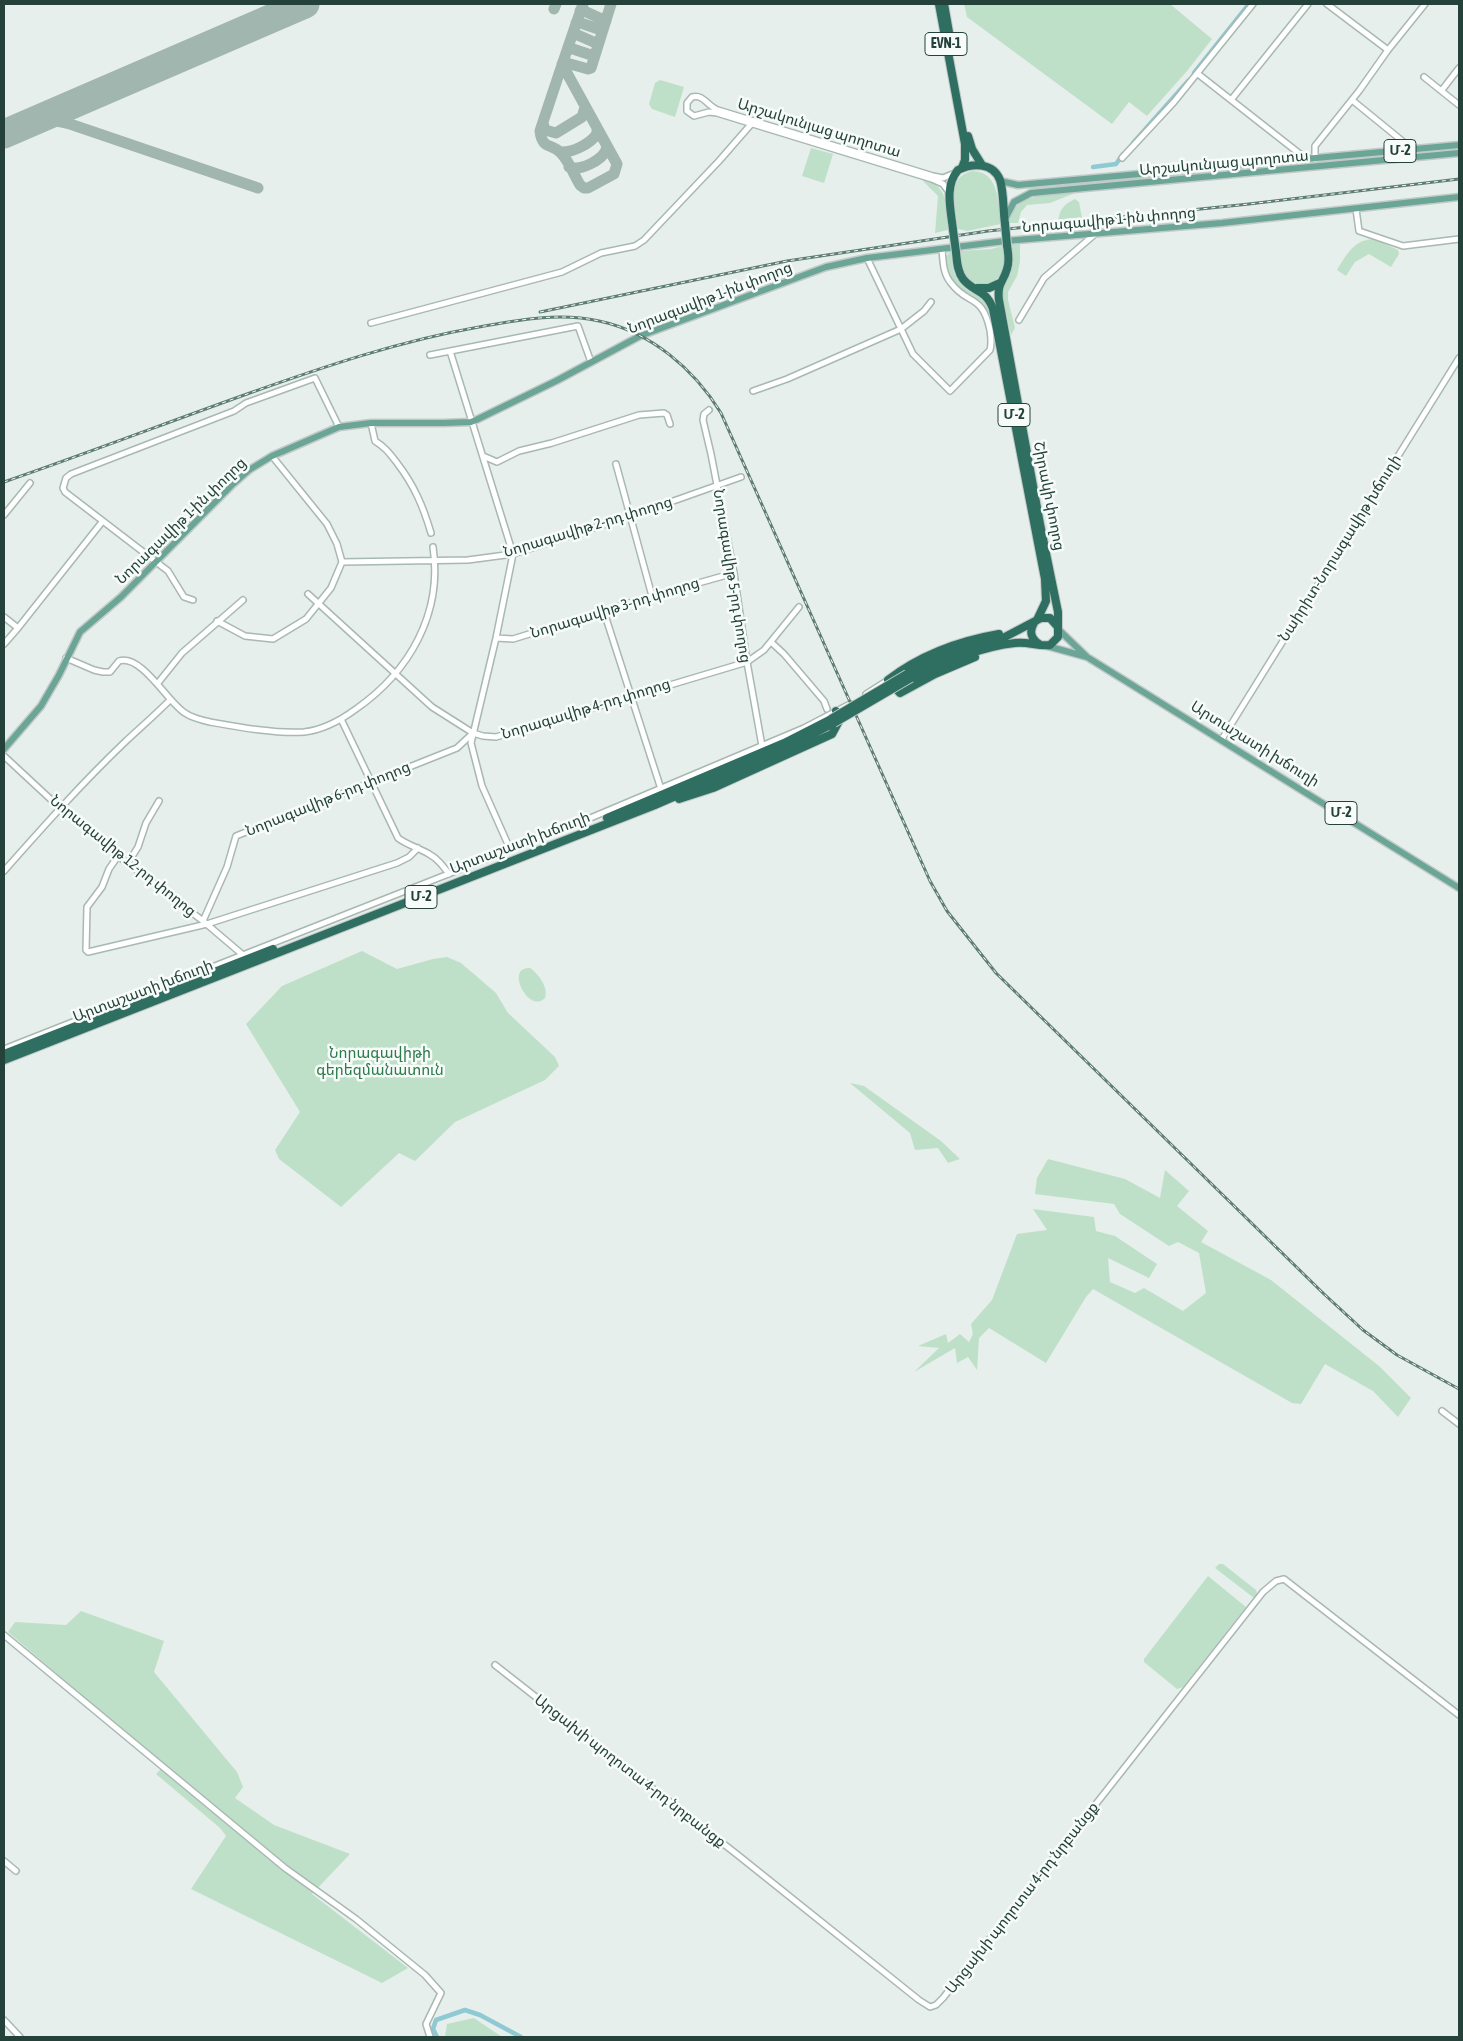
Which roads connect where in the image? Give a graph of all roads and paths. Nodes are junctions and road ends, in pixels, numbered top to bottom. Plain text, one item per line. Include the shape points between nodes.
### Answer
1 (939, 4) edge
2 (944, 4) edge
3 (1254, 4) edge
4 (1308, 4) edge
5 (1327, 4) edge
6 (1425, 4) edge
7 (1388, 50) junction
8 (1459, 68) edge
9 (1198, 74) junction
10 (1424, 77) dead end
11 (1442, 90) junction
12 (1231, 100) junction
13 (1352, 100) junction
14 (706, 103) junction
15 (1459, 105) edge
16 (704, 114) junction
17 (753, 122) junction
18 (1459, 145) edge
19 (1406, 150) junction
20 (1459, 153) edge
21 (1122, 158) dead end
22 (1315, 159) junction
23 (1301, 160) junction
24 (982, 165) junction
25 (959, 170) junction
26 (1000, 180) junction
27 (949, 192) junction
28 (1459, 197) edge
29 (1356, 209) junction
30 (1005, 222) junction
31 (1096, 233) junction
32 (1459, 239) edge
33 (942, 249) junction
34 (866, 258) junction
35 (1000, 283) junction
36 (977, 288) junction
37 (931, 302) dead end
38 (1019, 320) dead end
39 (371, 323) dead end
40 (900, 329) junction
41 (450, 351) junction
42 (430, 355) dead end
43 (1459, 358) edge
44 (592, 362) junction
45 (753, 391) dead end
46 (709, 410) dead end
47 (471, 422) junction
48 (371, 423) junction
49 (670, 424) dead end
50 (339, 427) junction
51 (272, 456) junction
52 (483, 456) junction
53 (616, 464) dead end
54 (741, 477) dead end
55 (30, 483) dead end
56 (718, 486) junction
57 (4, 515) edge
58 (631, 516) junction
59 (102, 522) junction
60 (431, 533) dead end
61 (433, 547) dead end
62 (513, 554) junction
63 (435, 560) junction
64 (342, 562) junction
65 (156, 563) junction
66 (734, 573) junction
67 (308, 594) dead end
68 (652, 596) junction
69 (193, 600) dead end
70 (243, 600) dead end
71 (319, 605) junction
72 (799, 607) dead end
73 (604, 612) junction
74 (4, 617) edge
75 (217, 621) junction
76 (1035, 622) junction
77 (18, 628) junction
78 (1059, 628) junction
79 (1019, 631) junction
80 (496, 638) junction
81 (771, 642) junction
82 (1010, 643) junction
83 (4, 644) edge
84 (1042, 645) junction
85 (1087, 657) junction
86 (66, 658) junction
87 (746, 662) junction
88 (396, 675) junction
89 (909, 676) junction
90 (888, 680) junction
91 (158, 683) junction
92 (630, 695) junction
93 (170, 700) junction
94 (832, 715) junction
95 (341, 719) junction
96 (473, 733) junction
97 (1222, 739) junction
98 (762, 746) junction
99 (4, 749) edge
100 (4, 756) edge
101 (372, 783) junction
102 (661, 789) junction
103 (160, 801) dead end
104 (655, 805) junction
105 (60, 808) junction
106 (418, 848) junction
107 (510, 849) junction
108 (118, 856) junction
109 (128, 863) junction
110 (4, 872) edge
111 (449, 874) junction
112 (1459, 888) edge
113 (205, 922) junction
114 (243, 955) junction
115 (4, 1049) edge
116 (4, 1054) edge
117 (4, 1060) edge
118 (1442, 1412) dead end
119 (1459, 1424) edge
120 (4, 1635) edge
121 (495, 1665) dead end
122 (1459, 1715) edge
123 (4, 1862) edge
124 (16, 1871) dead end
125 (4, 2020) edge
126 (20, 2037) edge
127 (430, 2037) edge

1 - 25 highway, Շիրակի փողոց / EVN-1 via 966,150
2 - 24 highway, EVN-1 via 969,143
3 - 9 street
4 - 12 street
5 - 7 street
6 - 7 street
7 - 13 street
8 - 11 street
9 - 12 street
9 - 21 street
10 - 11 street
11 - 15 street
12 - 23 street via 1300,154
13 - 19 street via 1406,144
13 - 22 street via 1315,146
14 - 16 street
14 - 16 street via 696,96 687,103 686,109 691,115
14 - 17 street, Արշակունյաց պողոտա via 716,110
16 - 17 street, Արշակունյաց պողոտա via 717,113
17 - 25 street, Արշակունյաց պողոտա via 938,177
17 - 27 street, Արշակունյաց պողոտա via 937,180
17 - 39 street via 635,246 601,253 562,272
18 - 19 main road, Արշակունյաց պողոտա / Մ-2
19 - 22 main road, Արշակունյաց պողոտա / Մ-2
20 - 30 main road, Արշակունյաց պողոտա / Մ-2 via 1031,193 1014,202
22 - 23 main road, Արշակունյաց պողոտա / Մ-2
23 - 26 main road, Արշակունյաց պողոտա / Մ-2 via 1018,185
24 - 25 highway
24 - 26 highway, Մ-2 via 990,168
25 - 27 highway, Շիրակի փողոց / Մ-2
26 - 30 highway, Շիրակի փողոց / Մ-2
27 - 36 highway, Շիրակի փողոց / Մ-2, bridge via 959,271 963,279
28 - 29 main road, Նորագավիթ 1-ին փողոց
29 - 31 main road, Նորագավիթ 1-ին փողոց
29 - 32 street via 1359,231 1404,246
30 - 35 highway, Շիրակի փողոց / Մ-2, bridge via 1009,259
31 - 33 main road, Նորագավիթ 1-ին փողոց
31 - 38 street via 1044,278
33 - 34 main road, Նորագավիթ 1-ին փողոց
33 - 40 street via 948,279 984,310 992,341 990,350 950,391 913,354
34 - 40 street
34 - 44 main road, Նորագավիթ 1-ին փողոց via 826,267 640,336
35 - 36 highway via 989,288
35 - 78 highway, Շիրակի փողոց / Մ-2 via 999,300 1006,348
36 - 76 highway, Շիրակի փողոց / Մ-2 via 987,296 993,309 1045,579 1046,601
37 - 40 street
40 - 45 street
41 - 42 street
41 - 44 street via 578,326
41 - 47 street
43 - 97 street, Նաիրիտ-Նորագավիթ խճուղի
44 - 47 main road, Նորագավիթ 1-ին փողոց
46 - 56 street, Նորագավիթ 5-րդ փողոց via 703,420
47 - 48 main road, Նորագավիթ 1-ին փողոց
47 - 52 street
48 - 50 main road, Նորագավիթ 1-ին փողոց
48 - 60 street via 375,442 383,446 419,496
49 - 52 street via 664,413 654,412 519,451 497,462
50 - 51 main road, Նորագավիթ 1-ին փողոց
50 - 59 street via 315,378 71,474 63,488
51 - 64 street via 327,524
51 - 65 main road, Նորագավիթ 1-ին փողոց via 233,484
52 - 62 street
53 - 58 street
54 - 56 street, Նորագավիթ 2-րդ փողոց
55 - 57 street
56 - 58 street, Նորագավիթ 2-րդ փողոց
56 - 66 street, Նորագավիթ 5-րդ փողոց
58 - 62 street, Նորագավիթ 2-րդ փողոց
58 - 68 street
59 - 65 street
59 - 77 street
61 - 63 street
62 - 63 street, Նորագավիթ 2-րդ փողոց via 468,560
62 - 80 street
63 - 64 street, Նորագավիթ 2-րդ փողոց
63 - 88 street via 435,581 420,638
64 - 71 street via 331,588
65 - 69 street via 168,571 184,597
65 - 86 main road, Նորագավիթ 1-ին փողոց via 80,632
66 - 68 street, Նորագավիթ 3-րդ փողոց
66 - 87 street, Նորագավիթ 5-րդ փողոց
67 - 71 street, Նորագավիթ 4-րդ փողոց
68 - 73 street, Նորագավիթ 3-րդ փողոց
70 - 75 street
71 - 75 street via 306,619 273,639 245,636
71 - 88 street, Նորագավիթ 4-րդ փողոց
72 - 81 street, Նորագավիթ 4-րդ փողոց
73 - 80 street, Նորագավիթ 3-րդ փողոց via 513,639
73 - 92 street
74 - 77 street
75 - 91 street via 182,653
76 - 78 highway, Արտաշատի խճուղի / Մ-2 via 1050,618
76 - 79 highway, Արտաշատի խճուղի / Մ-2
76 - 84 highway via 1032,636
77 - 83 street
78 - 84 highway via 1056,641
78 - 85 main road, Արտաշատի խճուղի / Մ-2
79 - 89 highway, Արտաշատի խճուղի / Մ-2 via 954,653
79 - 90 highway via 944,648 909,665
80 - 96 street
81 - 87 street, Նորագավիթ 4-րդ փողոց
81 - 94 street
82 - 84 highway, Արտաշատի խճուղի / Մ-2
82 - 89 highway, Արտաշատի խճուղի / Մ-2 via 958,657
82 - 90 highway via 955,665 900,693
84 - 85 main road, Արտաշատի խճուղի / Մ-2
85 - 97 main road, Արտաշատի խճուղի / Մ-2
86 - 91 street via 103,672 110,672 120,661 128,661
86 - 99 main road, Նորագավիթ 1-ին փողոց via 41,706
87 - 92 street, Նորագավիթ 4-րդ փողոց
87 - 98 street, Նորագավիթ 5-րդ փողոց
88 - 95 street via 377,695
88 - 96 street, Նորագավիթ 4-րդ փողոց via 432,707
89 - 94 highway, Արտաշատի խճուղի / Մ-2, bridge
90 - 94 street
91 - 93 street
92 - 96 street, Նորագավիթ 4-րդ փողոց via 496,737
92 - 102 street
93 - 95 street via 199,720 237,727 305,732
93 - 105 street
94 - 98 street, Արտաշատի խճուղի
94 - 104 highway, Արտաշատի խճուղի / Մ-2 via 786,748
94 - 104 highway via 839,720 832,734 696,795
94 - 116 highway, Արտաշատի խճուղի / Մ-2 via 784,743 654,799
95 - 101 street
96 - 101 street, Նորագավիթ 6-րդ փողոց via 457,748
96 - 107 street via 471,748 482,786
97 - 112 main road, Արտաշատի խճուղի / Մ-2
98 - 102 street, Արտաշատի խճուղի
100 - 105 street, Նորագավիթ 12-րդ փողոց
101 - 106 street via 398,838
101 - 113 street, Նորագավիթ 6-րդ փողոց via 236,836
102 - 107 street, Արտաշատի խճուղի
103 - 109 street
104 - 117 highway, Արտաշատի խճուղի / Մ-2
105 - 108 street, Նորագավիթ 12-րդ փողոց
105 - 110 street
106 - 111 street via 439,862
106 - 113 street via 409,858 397,863
107 - 111 street, Արտաշատի խճուղի
108 - 109 street, Նորագավիթ 12-րդ փողոց
108 - 113 street via 102,887 86,907 88,952
109 - 113 street, Նորագավիթ 12-րդ փողոց
111 - 114 street, Արտաշատի խճուղի
113 - 114 street, Նորագավիթ 12-րդ փողոց
114 - 115 street, Արտաշատի խճուղի
118 - 119 street
120 - 127 street via 285,1868 425,1975 441,1993 426,2024
121 - 122 street, Արցախի պողոտա 4-րդ նրբանցք via 930,2006 943,1998 1187,1688 1276,1581 1284,1579
123 - 124 street
125 - 126 street

